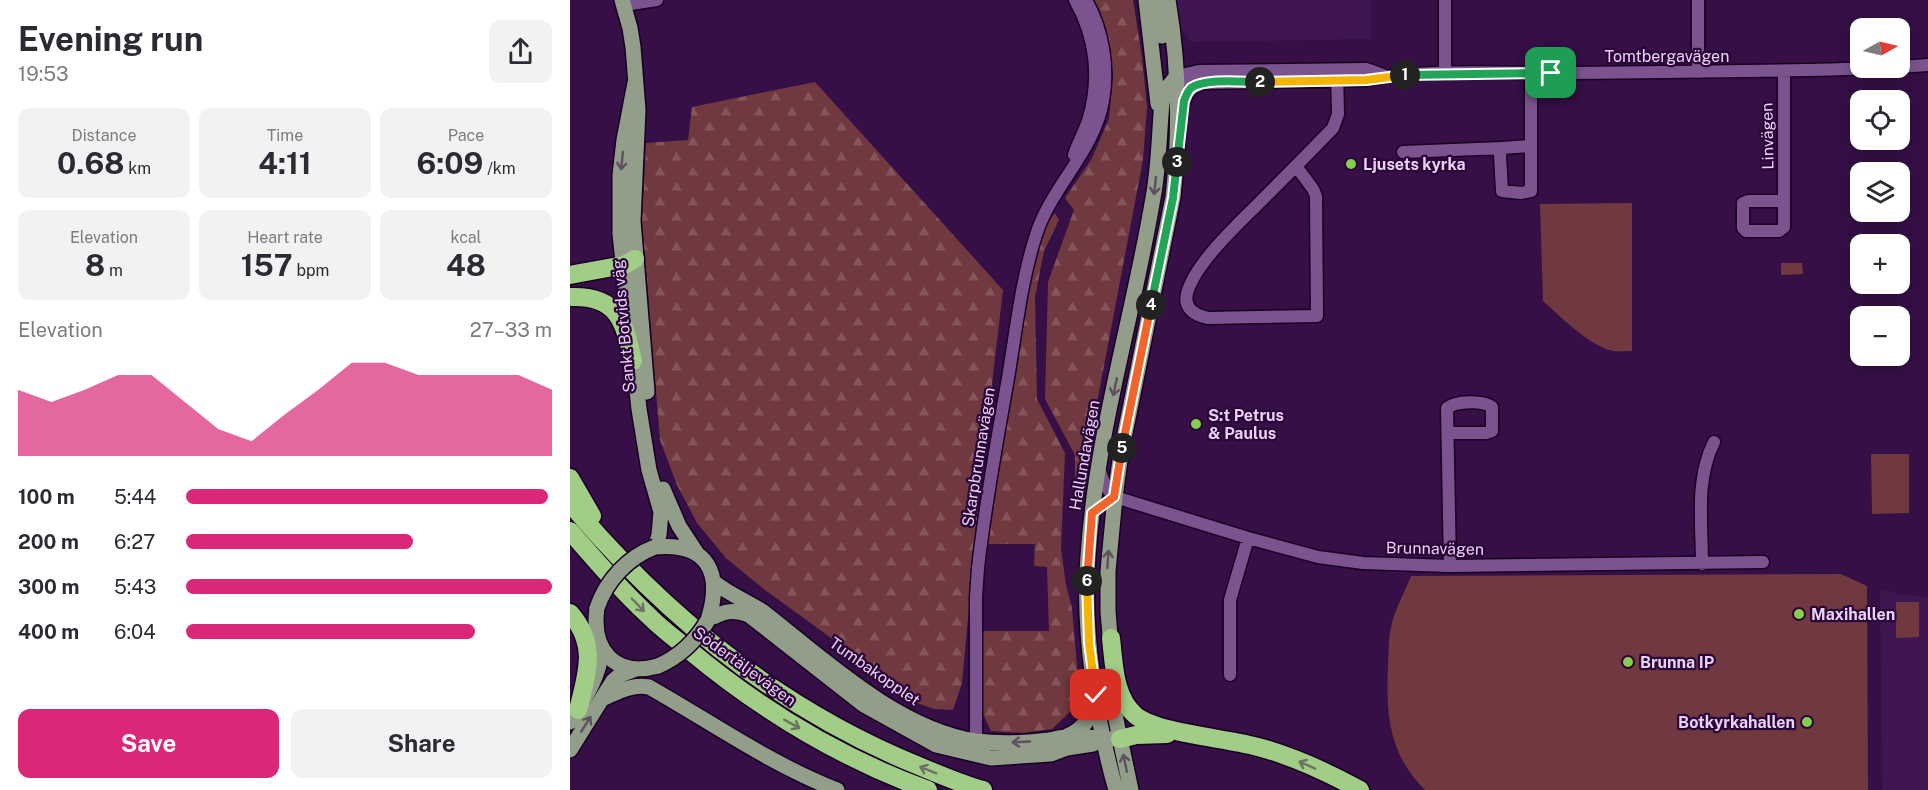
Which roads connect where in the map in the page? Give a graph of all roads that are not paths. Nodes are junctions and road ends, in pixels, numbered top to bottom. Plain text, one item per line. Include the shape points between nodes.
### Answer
1 (657, 0) edge
2 (1075, 0) edge
3 (1086, 0) edge
4 (1146, 0) edge
5 (1157, 0) edge
6 (1168, 0) edge
7 (1445, 0) edge
8 (1698, 0) edge
9 (623, 3) edge
10 (1172, 25) junction
11 (1928, 65) edge
12 (1910, 66) edge
13 (1850, 69) edge
14 (1698, 72) junction
15 (1784, 72) junction
16 (1531, 73) junction
17 (1445, 74) junction
18 (1337, 75) junction
19 (1176, 76) junction
20 (1201, 77) junction
21 (1159, 128) junction
22 (1531, 146) junction
23 (1502, 148) junction
24 (1403, 152) dead end
25 (1176, 162) junction
26 (1296, 166) junction
27 (1066, 176) junction
28 (1784, 201) dead end
29 (627, 259) junction
30 (570, 262) edge
31 (570, 275) edge
32 (570, 297) edge
33 (633, 361) junction
34 (1449, 434) dead end
35 (1714, 442) dead end
36 (1099, 467) junction
37 (570, 478) edge
38 (1114, 497) junction
39 (570, 503) edge
40 (1092, 513) junction
41 (570, 531) edge
42 (1248, 538) junction
43 (655, 547) junction
44 (613, 551) junction
45 (698, 555) junction
46 (1763, 562) dead end
47 (1702, 564) junction
48 (1450, 566) junction
49 (714, 582) junction
50 (570, 603) edge
51 (714, 612) junction
52 (570, 613) edge
53 (596, 615) junction
54 (1111, 638) junction
55 (1089, 646) junction
56 (602, 649) junction
57 (646, 668) junction
58 (1230, 675) dead end
59 (602, 699) junction
60 (683, 707) junction
61 (574, 716) edge
62 (1189, 734) junction
63 (1065, 736) junction
64 (1112, 739) junction
65 (976, 747) junction
66 (570, 750) edge
67 (1051, 754) junction
68 (1110, 765) junction
69 (1123, 787) edge
70 (837, 790) edge
71 (928, 790) edge
72 (983, 790) edge
73 (1360, 790) edge

1 - 9 street
2 - 27 street, Skarpbrunnavägen via 1091,38 1095,81 1088,122
3 - 27 street, Skarpbrunnavägen via 1101,40 1104,90 1099,122
4 - 21 main road, Hallundavägen
5 - 19 main road, Hallundavägen via 1165,60
6 - 10 main road, Hallundavägen
7 - 17 street
8 - 14 street
9 - 29 main road, Sankt Botvids väg via 633,48 638,110
10 - 19 main road, Hallundavägen
10 - 20 street via 1181,61
11 - 12 street
13 - 15 street, Tomtbergavägen
14 - 15 street, Tomtbergavägen
14 - 16 street, Tomtbergavägen
15 - 28 street, Linvägen
16 - 17 street, Tomtbergavägen
16 - 22 street
17 - 18 street, Tomtbergavägen via 1366,80
18 - 20 street, Tomtbergavägen
18 - 26 street via 1338,114 1333,128
19 - 20 street, Tomtbergavägen
19 - 21 main road, Hallundavägen via 1164,92
19 - 25 main road, Hallundavägen
20 - 25 street via 1184,101
21 -> 36 main road, Hallundavägen via 1154,195
22 - 23 street
22 - 23 street via 1531,191 1521,193 1502,191
23 - 24 street
25 - 38 main road, Hallundavägen via 1173,198
26 - 26 street via 1208,258 1187,291 1189,311 1208,318 1317,316 1316,196
27 - 65 street, Skarpbrunnavägen via 1036,232 1026,272 981,546 976,597
29 - 30 highway
29 - 31 highway
29 - 33 main road, Sankt Botvids väg
29 - 45 main road, Sankt Botvids väg via 655,461 668,504
32 - 33 highway via 597,300 619,315
33 - 43 main road, Sankt Botvids väg via 645,448 661,512
34 - 48 street
35 - 47 street via 1702,474
36 - 38 street via 1104,485
36 - 40 main road, Hallundavägen
37 - 44 highway
38 - 40 street
38 - 42 street, Brunnavägen
54 -> 38 main road, Hallundavägen via 1108,571
39 - 44 highway
40 - 55 main road, Hallundavägen via 1086,584
41 -> 71 highway, Södertäljevägen via 652,620 713,670 774,714 843,753
42 - 48 street, Brunnavägen via 1318,557
42 - 58 street via 1230,600
43 - 45 main road via 679,546
43 - 53 main road, bridge via 621,569 609,583
72 -> 44 highway via 898,757 786,697 679,617
45 - 49 main road
46 - 47 street, Brunnavägen
47 - 48 street, Brunnavägen
49 - 51 main road
49 - 65 main road, Tumbakopplet via 762,611 899,712
50 - 53 highway
51 - 57 main road, bridge via 691,645 680,654
51 - 65 main road, Tumbakopplet via 733,610 749,615 842,690 936,745
52 - 61 highway via 582,628 588,646 588,668
53 - 56 main road
54 - 62 highway via 1116,680 1125,704 1151,724
54 - 64 main road, Hallundavägen via 1115,715
55 - 63 main road via 1091,712 1082,728
55 - 64 main road, Hallundavägen
56 - 57 main road via 617,663
56 - 61 main road via 594,684
57 - 59 main road via 620,675
57 - 60 main road
59 - 60 main road via 639,685
66 -> 59 main road
60 - 70 main road via 781,765
62 - 64 highway
73 -> 62 highway via 1283,754 1225,738
63 - 64 main road, Tumbakopplet
63 -> 65 main road, Tumbakopplet
64 - 67 main road, Tumbakopplet
64 - 68 main road, Hallundavägen
69 -> 64 main road, Hallundavägen
65 - 67 main road, Tumbakopplet via 991,758
67 - 68 main road, Tumbakopplet via 1096,753
68 - 69 main road, Hallundavägen

